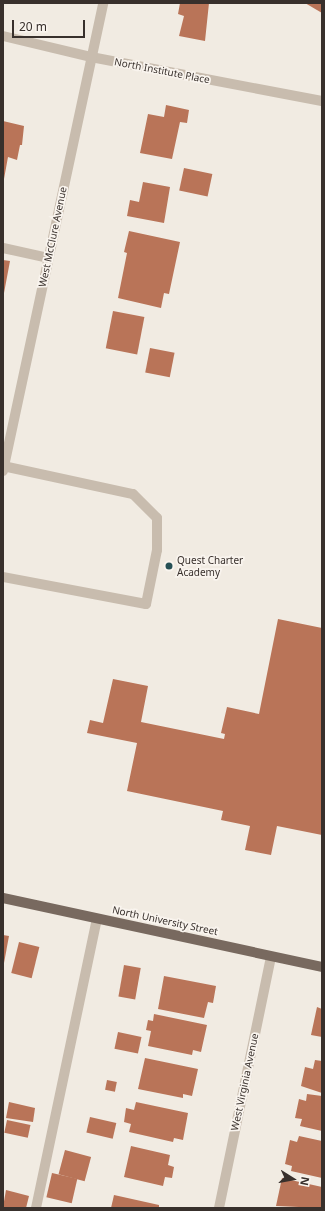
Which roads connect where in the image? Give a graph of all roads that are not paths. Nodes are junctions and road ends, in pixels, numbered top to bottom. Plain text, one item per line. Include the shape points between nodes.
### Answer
1 (103, 3) edge
2 (3, 36) edge
3 (91, 57) junction
4 (322, 101) edge
5 (3, 248) edge
6 (48, 258) junction
7 (3, 468) edge
8 (3, 577) edge
9 (3, 898) edge
10 (97, 919) junction
11 (272, 957) junction
12 (322, 967) edge
13 (36, 1208) edge
14 (218, 1208) edge

1 - 3 street, West McClure Avenue
2 - 3 street, North Institute Place
3 - 4 street, North Institute Place
3 - 6 street, West McClure Avenue
5 - 6 street
6 - 7 street, West McClure Avenue
7 - 8 street via 134,494 157,518 158,550 146,604
9 - 10 main road, North University Street
10 - 11 main road, North University Street
10 - 13 street
11 - 12 main road, North University Street
11 - 14 street, West Virginia Avenue

